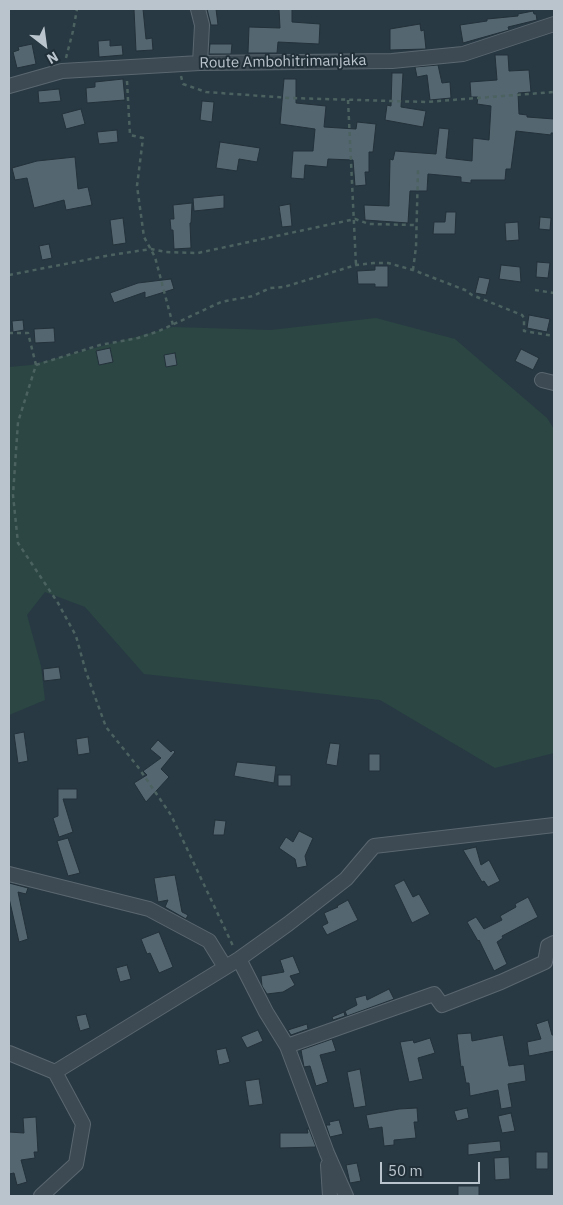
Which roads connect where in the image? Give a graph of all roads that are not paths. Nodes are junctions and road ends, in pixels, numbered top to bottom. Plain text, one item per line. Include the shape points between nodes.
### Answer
1 (198, 9) edge
2 (554, 24) edge
3 (200, 63) junction
4 (9, 86) edge
5 (554, 825) edge
6 (9, 874) edge
7 (554, 943) edge
8 (239, 959) junction
9 (225, 967) junction
10 (287, 1046) junction
11 (9, 1054) edge
12 (55, 1072) junction
13 (327, 1153) junction
14 (41, 1196) edge
15 (330, 1196) edge
16 (346, 1196) edge

1 - 3 street via 202,25
2 - 3 street, Route Ambohitrimanjaka via 463,54 392,61
3 - 4 street, Route Ambohitrimanjaka via 62,71
5 - 8 street via 374,846 346,878
6 - 9 street via 149,908 209,940
7 - 10 street via 548,946 545,962 442,1005 434,994
8 - 9 street
8 - 10 street
9 - 12 street
10 - 13 street
11 - 12 street
12 - 14 street via 83,1124 76,1164
13 - 15 street
13 - 16 street

